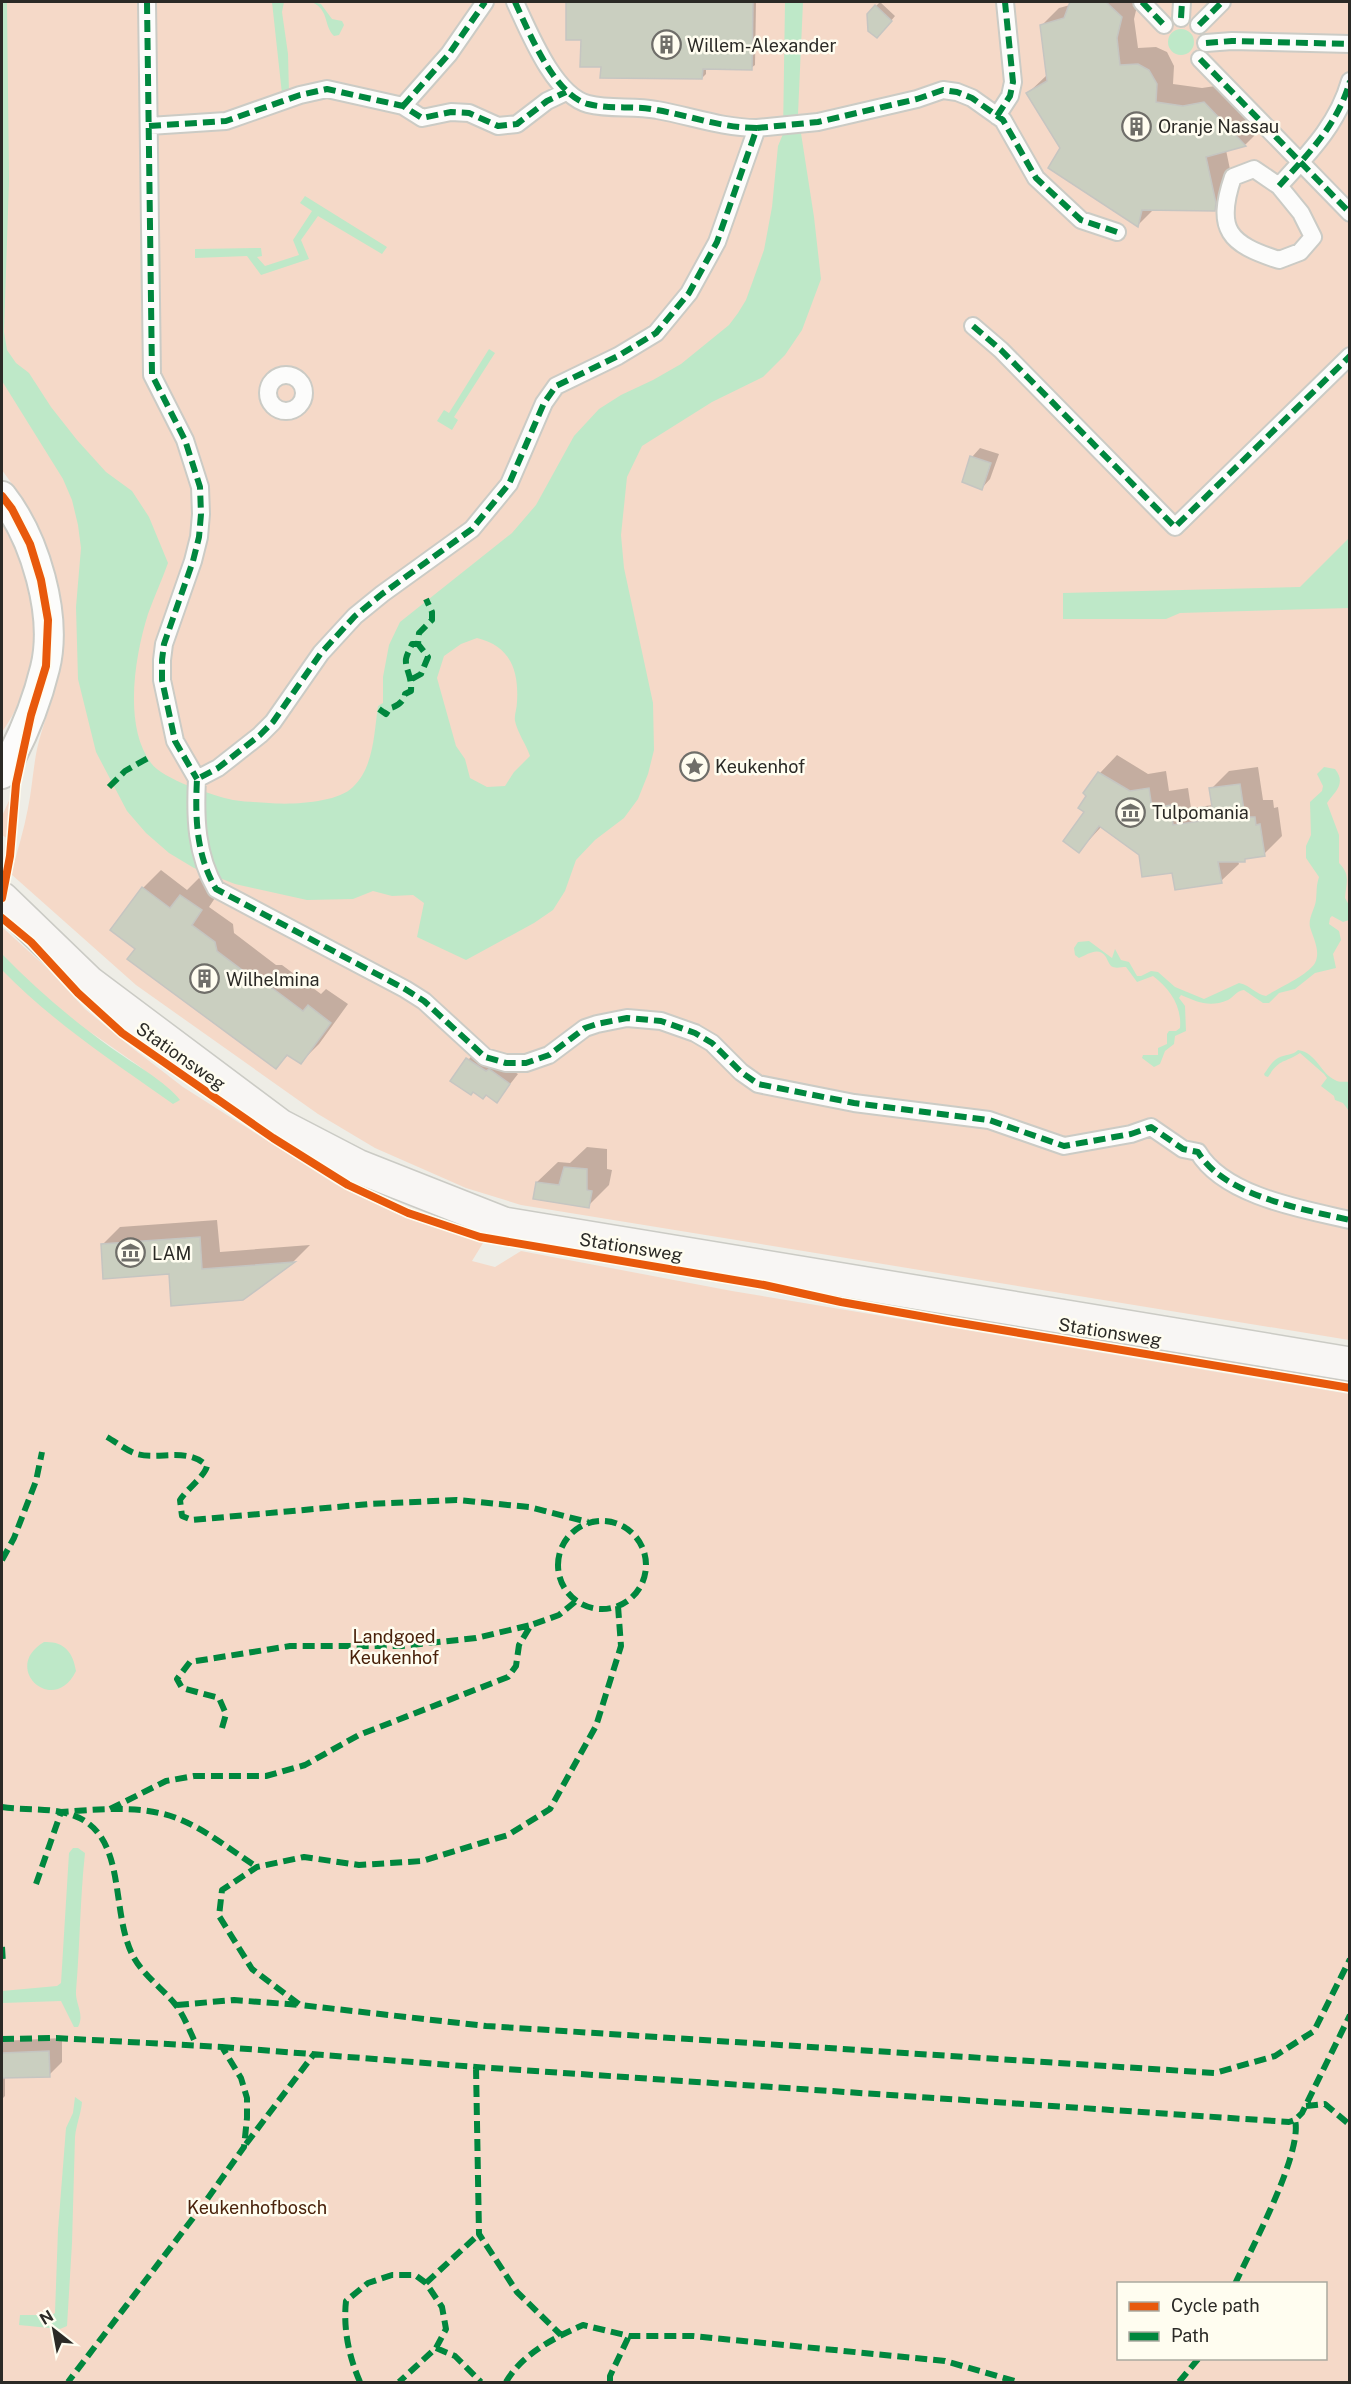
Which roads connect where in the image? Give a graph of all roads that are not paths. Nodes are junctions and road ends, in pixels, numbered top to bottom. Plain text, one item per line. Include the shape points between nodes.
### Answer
1 (147, 2) edge
2 (485, 2) edge
3 (515, 2) edge
4 (1005, 2) edge
5 (1142, 2) edge
6 (1222, 2) edge
7 (1164, 25) dead end
8 (1199, 25) dead end
9 (1206, 43) dead end
10 (1350, 44) edge
11 (1200, 59) dead end
12 (1350, 81) edge
13 (566, 92) junction
14 (403, 106) junction
15 (997, 116) junction
16 (149, 126) junction
17 (760, 127) junction
18 (1301, 162) junction
19 (1279, 186) junction
20 (1350, 213) edge
21 (1117, 232) dead end
22 (973, 326) dead end
23 (1350, 356) edge
24 (2, 496) edge
25 (2, 774) edge
26 (197, 781) junction
27 (2, 899) edge
28 (1350, 1220) edge
29 (1350, 1364) edge

1 - 16 street
2 - 14 street via 449,54
3 - 13 street
4 - 15 street via 1013,82 1010,96
5 - 7 street
6 - 8 street
9 - 10 street
11 - 18 street
12 - 18 street via 1333,123
13 - 14 street via 517,124 498,126 469,113 422,118
13 - 17 street via 585,104 654,109 707,123
14 - 16 street via 327,89 226,121
15 - 17 street via 972,98 943,90 818,122
15 - 21 street via 1036,178 1081,220
16 - 26 street via 152,375 185,440 200,487 201,514 193,561 164,644 162,680 174,741
17 - 26 street via 717,242 689,293 657,333 556,386 544,403 509,484 472,529 355,616 321,653 273,722 236,756
18 - 19 street
18 - 20 street
19 - 19 street via 1254,169 1233,177 1224,202 1228,229 1242,246 1279,260 1300,252 1313,237 1301,213
22 - 23 street via 1174,527
24 - 25 street via 30,544 48,620 46,666 31,715
26 - 28 street via 197,833 216,889 405,989 424,1001 485,1057 526,1063 549,1055 597,1024 627,1018 661,1021 712,1043 758,1084 854,1103 989,1120 1064,1146 1151,1127 1183,1149 1198,1152 1207,1167 1240,1189
27 - 29 main road, Stationsweg via 89,983 280,1126 357,1166 504,1224

